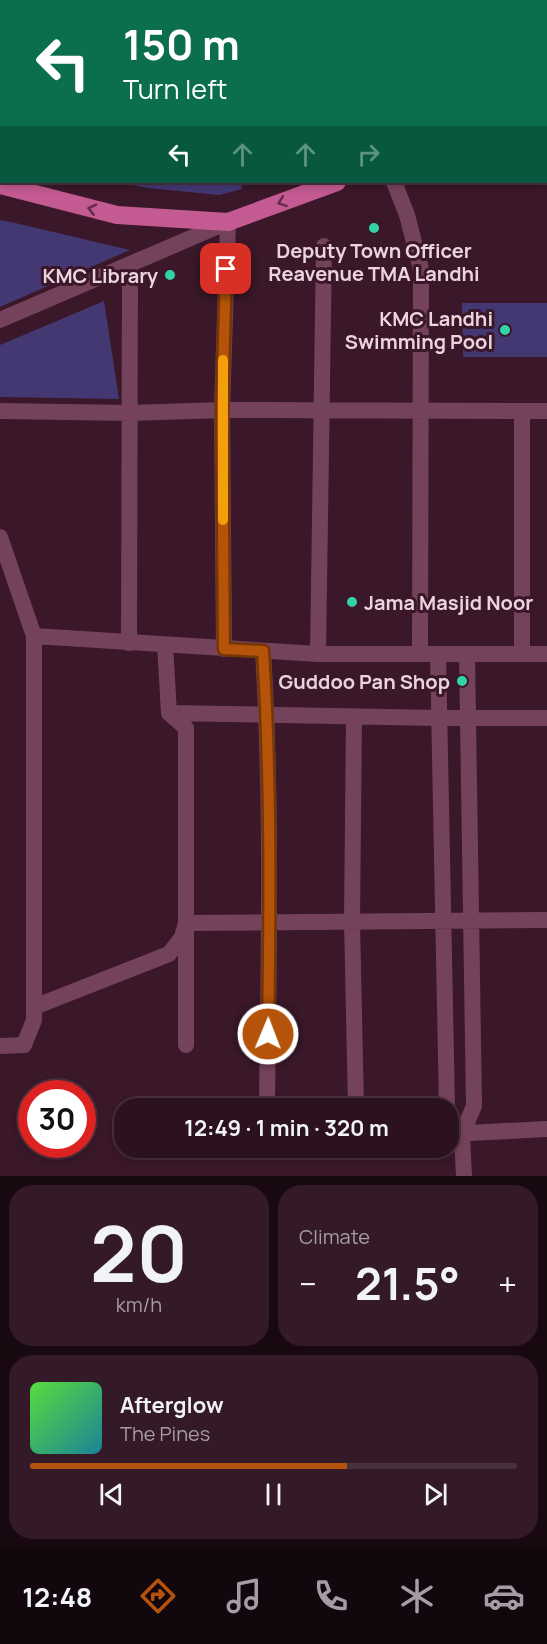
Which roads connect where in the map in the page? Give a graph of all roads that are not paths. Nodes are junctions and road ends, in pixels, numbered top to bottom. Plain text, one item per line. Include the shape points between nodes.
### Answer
1 (334, 183) edge
2 (393, 183) edge
3 (0, 185) edge
4 (228, 222) junction
5 (324, 246) dead end
6 (130, 264) junction
7 (0, 320) edge
8 (222, 410) junction
9 (420, 410) junction
10 (0, 411) edge
11 (321, 411) junction
12 (522, 411) junction
13 (547, 411) edge
14 (130, 413) junction
15 (0, 537) edge
16 (34, 636) junction
17 (129, 643) junction
18 (165, 645) junction
19 (224, 649) junction
20 (263, 651) junction
21 (318, 654) junction
22 (420, 654) junction
23 (438, 654) junction
24 (467, 654) junction
25 (522, 654) junction
26 (547, 654) edge
27 (169, 713) junction
28 (267, 716) junction
29 (354, 717) junction
30 (439, 718) junction
31 (468, 718) junction
32 (547, 718) edge
33 (472, 919) junction
34 (442, 920) junction
35 (547, 920) edge
36 (269, 921) junction
37 (352, 921) junction
38 (186, 923) junction
39 (34, 1007) junction
40 (186, 1045) dead end
41 (0, 1046) edge
42 (267, 1098) edge
43 (356, 1098) edge
44 (448, 1098) edge
45 (459, 1128) edge
46 (547, 1130) edge
47 (459, 1134) edge
48 (459, 1151) edge
49 (465, 1176) edge

1 -> 4 main road
2 - 9 street via 407,215 421,269
4 -> 3 main road via 117,215
4 - 6 street
4 - 8 street
5 - 11 street
6 - 7 street
6 - 14 street
8 - 11 street
8 - 14 street
8 - 19 street
9 - 11 street
9 - 12 street
9 - 22 street
10 - 14 street
11 - 21 street
12 - 13 street
12 - 25 street
14 - 17 street
15 - 16 street
16 - 17 street
16 - 39 street
17 - 18 street
18 - 19 street
18 - 27 street
19 - 20 street
20 - 21 street
20 - 28 street
21 - 22 street
22 - 23 street
23 - 24 street
23 - 30 street
24 - 25 street
24 - 31 street
25 - 26 street
27 - 28 street
27 - 38 street via 186,728
28 - 29 street
28 - 36 street
29 - 30 street
29 - 37 street
30 - 31 street
30 - 34 street
31 - 32 street
31 - 33 street
33 - 34 street
33 - 35 street
33 - 45 street via 474,1106
34 - 37 street
34 - 44 street
36 - 37 street
36 - 38 street
36 - 42 street
37 - 43 street
38 - 39 street via 182,937 169,954
38 - 40 street
39 - 41 street via 34,1020 24,1045
46 - 47 street
48 - 49 street

